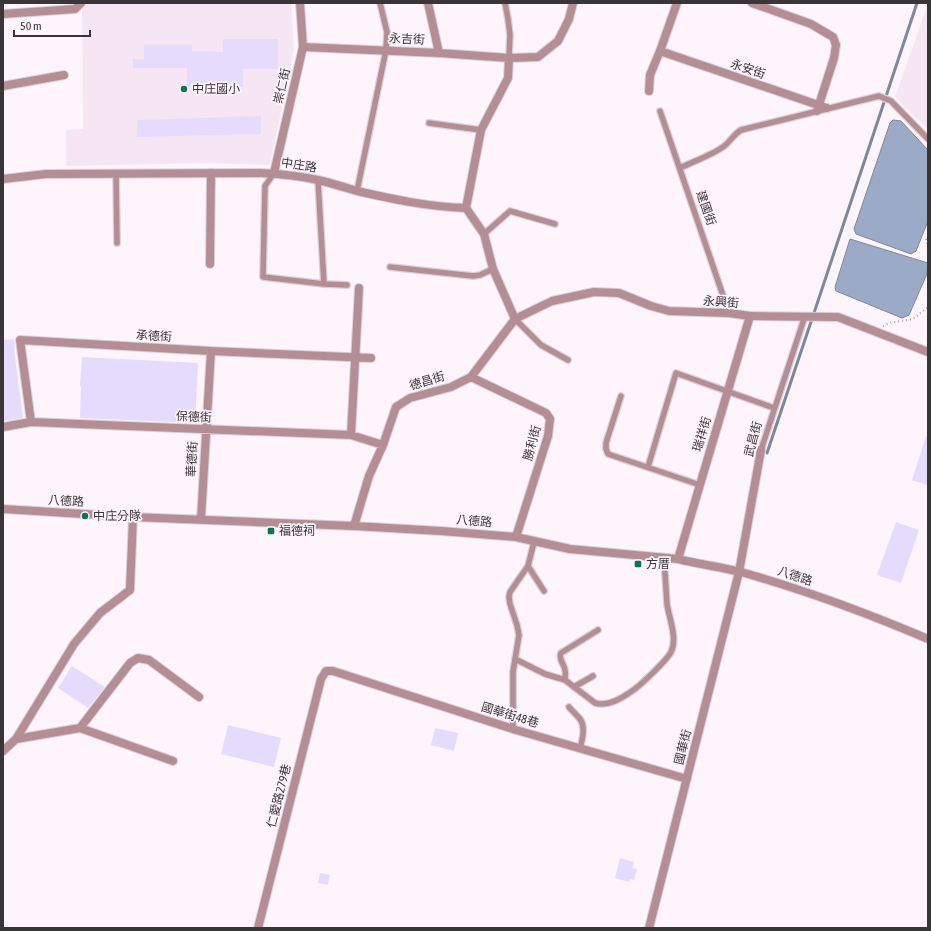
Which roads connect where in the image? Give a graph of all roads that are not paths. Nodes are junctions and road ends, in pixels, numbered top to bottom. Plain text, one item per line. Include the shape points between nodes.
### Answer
1 (81, 3) edge
2 (300, 3) edge
3 (380, 3) edge
4 (428, 3) edge
5 (505, 3) edge
6 (573, 3) edge
7 (677, 3) edge
8 (752, 3) edge
9 (3, 14) edge
10 (303, 47) junction
11 (386, 50) junction
12 (660, 52) junction
13 (440, 53) junction
14 (509, 58) junction
15 (64, 75) dead end
16 (3, 86) edge
17 (649, 91) dead end
18 (817, 108) junction
19 (827, 108) joint
20 (660, 111) dead end
21 (429, 123) dead end
22 (481, 130) junction
23 (928, 139) edge
24 (680, 168) junction
25 (211, 173) junction
26 (274, 173) junction
27 (116, 174) junction
28 (3, 179) edge
29 (318, 180) junction
30 (357, 191) junction
31 (466, 208) junction
32 (555, 224) dead end
33 (484, 234) junction
34 (117, 243) dead end
35 (210, 264) dead end
36 (390, 267) dead end
37 (493, 269) junction
38 (324, 284) junction
39 (347, 285) dead end
40 (359, 288) dead end
41 (729, 313) junction
42 (750, 316) junction
43 (811, 316) junction
44 (515, 319) junction
45 (211, 351) junction
46 (928, 352) edge
47 (355, 357) junction
48 (371, 358) dead end
49 (568, 360) dead end
50 (471, 377) junction
51 (728, 391) junction
52 (621, 396) dead end
53 (774, 408) junction
54 (31, 422) junction
55 (3, 427) edge
56 (206, 430) junction
57 (351, 435) junction
58 (383, 445) junction
59 (761, 450) joint
60 (648, 467) junction
61 (700, 485) junction
62 (3, 509) edge
63 (134, 517) junction
64 (201, 519) junction
65 (354, 526) junction
66 (516, 537) junction
67 (534, 542) junction
68 (664, 558) junction
69 (678, 559) junction
70 (528, 566) junction
71 (739, 572) junction
72 (544, 591) dead end
73 (598, 630) dead end
74 (928, 639) edge
75 (515, 660) junction
76 (326, 671) joint
77 (594, 676) dead end
78 (565, 680) junction
79 (574, 687) junction
80 (199, 697) dead end
81 (569, 707) dead end
82 (80, 728) junction
83 (513, 729) junction
84 (16, 739) junction
85 (580, 749) junction
86 (3, 751) edge
87 (173, 761) dead end
88 (687, 779) junction
89 (258, 928) edge
90 (649, 928) edge

1 - 9 street via 75,9
2 - 10 street, 崇仁街
3 - 11 lane via 388,32
4 - 13 street
5 - 14 lane via 510,36
6 - 14 street via 569,19 558,41 538,57
7 - 12 street
8 - 18 street via 811,24 833,37 836,45 834,58
10 - 11 street, 永吉街
10 - 26 street, 崇仁街
11 - 13 street, 永吉街
11 - 30 lane
12 - 17 street via 650,75
12 - 18 street, 永安街
13 - 14 street, 永吉街
14 - 22 street via 508,78
15 - 16 street
18 - 19 street, 永安街
18 - 24 lane via 741,130 723,147
19 - 23 lane via 883,97 892,101
20 - 24 lane, 建國街
21 - 22 lane
22 - 31 street
24 - 41 lane, 建國街
25 - 26 street, 中庄路
25 - 27 street, 中庄路
25 - 35 street
26 - 29 street, 中庄路
26 - 38 lane via 265,186 263,277
27 - 28 street, 中庄路 via 46,174
27 - 34 lane
29 - 30 street, 中庄路
29 - 38 lane
30 - 31 street, 中庄路 via 448,208
31 - 33 street
32 - 33 lane via 510,211
33 - 37 street
36 - 37 lane via 473,276
37 - 44 street
38 - 39 lane
40 - 47 street
41 - 42 street, 永興街
41 - 44 street, 永興街 via 669,311 619,293 594,292 552,301
42 - 43 street, 永興街
42 - 51 street, 瑞祥街
43 - 46 street, 永興街 via 838,317
43 - 53 lane, 武昌街
44 - 49 lane via 541,345
44 - 50 street, 德昌街
45 - 47 street, 承德街
45 - 54 street, 承德街 via 20,340
45 - 56 street, 華德街
47 - 48 street, 承德街
47 - 57 street
50 - 58 street, 德昌街 via 451,387 410,398 396,407
50 - 66 street, 勝利街 via 546,414 550,419 548,436
51 - 53 lane
51 - 60 lane via 676,373
51 - 61 street, 瑞祥街
52 - 60 lane via 606,449 608,454
53 - 59 lane, 武昌街
54 - 55 street, 保德街
54 - 56 street, 保德街
56 - 57 street, 保德街
56 - 64 street, 華德街
57 - 58 street, 保德街
58 - 65 street, 德昌街 via 369,476
59 - 71 street, 武昌街
60 - 61 lane
61 - 69 street, 瑞祥街
62 - 63 street, 八德路
63 - 64 street, 八德路
63 - 84 street via 130,590 100,613 74,644
64 - 65 street, 八德路
65 - 66 street, 八德路
66 - 67 street, 八德路
67 - 68 street, 八德路 via 570,549
67 - 70 lane
68 - 69 street, 八德路
68 - 79 lane via 673,640 668,658 635,689 617,701 595,703
69 - 71 street, 八德路
70 - 72 lane
70 - 75 lane via 509,597 519,635
71 - 74 street, 八德路 via 856,609
71 - 88 street, 國華街
73 - 78 lane via 561,653 560,660 566,671
75 - 78 lane
75 - 83 lane via 512,672
76 - 83 street, 國華街48巷 via 333,671
76 - 89 street, 仁愛路279巷 via 321,679
77 - 79 lane
78 - 79 lane
80 - 82 street via 149,660 138,658 130,663
81 - 85 lane via 581,720 583,730
82 - 84 street
82 - 87 street
83 - 85 street, 國華街48巷
84 - 86 street
85 - 88 street, 國華街48巷
88 - 90 street, 國華街

